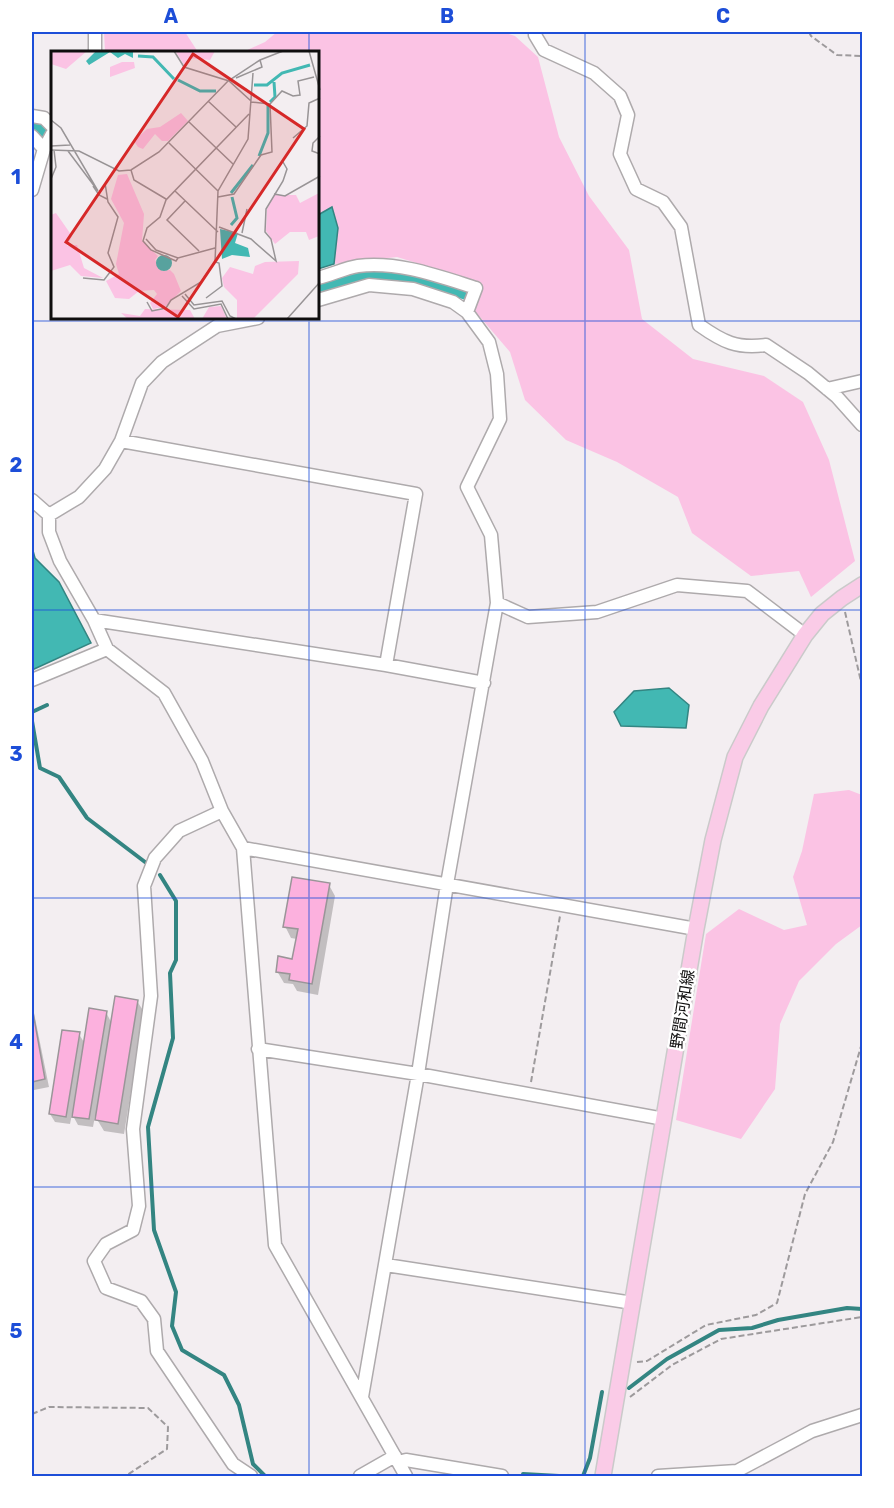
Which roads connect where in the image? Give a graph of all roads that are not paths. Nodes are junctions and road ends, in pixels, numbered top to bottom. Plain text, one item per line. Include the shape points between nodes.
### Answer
1 (95, 32) edge
2 (536, 32) edge
3 (95, 51) edge
4 (32, 116) edge
5 (51, 125) edge
6 (32, 136) edge
7 (51, 136) edge
8 (44, 149) junction
9 (32, 190) edge
10 (320, 277) edge
11 (320, 299) edge
12 (467, 312) junction
13 (236, 320) edge
14 (214, 322) edge
15 (862, 381) edge
16 (827, 389) junction
17 (862, 425) edge
18 (122, 441) junction
19 (32, 500) edge
20 (49, 514) junction
21 (862, 585) edge
22 (497, 603) junction
23 (94, 620) junction
24 (805, 634) junction
25 (107, 649) junction
26 (386, 665) junction
27 (32, 680) edge
28 (484, 683) junction
29 (222, 811) junction
30 (243, 848) junction
31 (447, 884) junction
32 (696, 929) junction
33 (258, 1049) junction
34 (418, 1074) junction
35 (664, 1119) junction
36 (386, 1265) junction
37 (633, 1303) junction
38 (362, 1397) junction
39 (862, 1415) edge
40 (396, 1459) junction
41 (251, 1476) edge
42 (360, 1476) edge
43 (406, 1476) edge
44 (502, 1476) edge
45 (603, 1476) edge
46 (658, 1476) edge

1 - 3 street
2 - 16 street via 544,50 594,73 620,96 628,115 620,154 636,189 663,202 681,227 699,325 718,339 747,348 766,345
4 - 5 street via 44,118
6 - 8 street
7 - 8 street
8 - 9 street
10 - 12 street via 357,267 394,266 430,273 476,288
11 - 12 street via 369,285 413,290 453,302
12 - 22 street via 489,342 497,374 500,419 467,487 491,535
13 - 14 street
14 - 18 street via 162,362 142,384
15 - 16 street
16 - 17 street
18 - 20 street via 105,469 79,497
18 - 26 street via 416,494
19 - 20 street
20 - 23 street via 49,532 60,561
21 - 24 main road, 野間河和線 via 822,614
22 - 24 street via 528,617 597,612 677,585 747,591
22 - 28 street
23 - 25 street
23 - 26 street
24 - 32 main road, 野間河和線 via 735,757 713,840
25 - 27 street
25 - 29 street via 164,693 202,762
26 - 28 street
28 - 31 street
29 - 30 street
29 - 41 street via 179,831 154,858 144,886 151,996 133,1129 139,1206 133,1230 106,1244 94,1261 106,1288 141,1301 154,1319 157,1350 233,1464
30 - 31 street
30 - 33 street
31 - 32 street
31 - 34 street
32 - 35 main road, 野間河和線
33 - 34 street
33 - 38 street via 275,1245
34 - 35 street
34 - 36 street
35 - 37 main road, 野間河和線
36 - 37 street
36 - 38 street
37 - 45 main road, 野間河和線
38 - 40 street
39 - 46 street via 812,1431 737,1471
40 - 42 street
40 - 43 street
40 - 44 street

